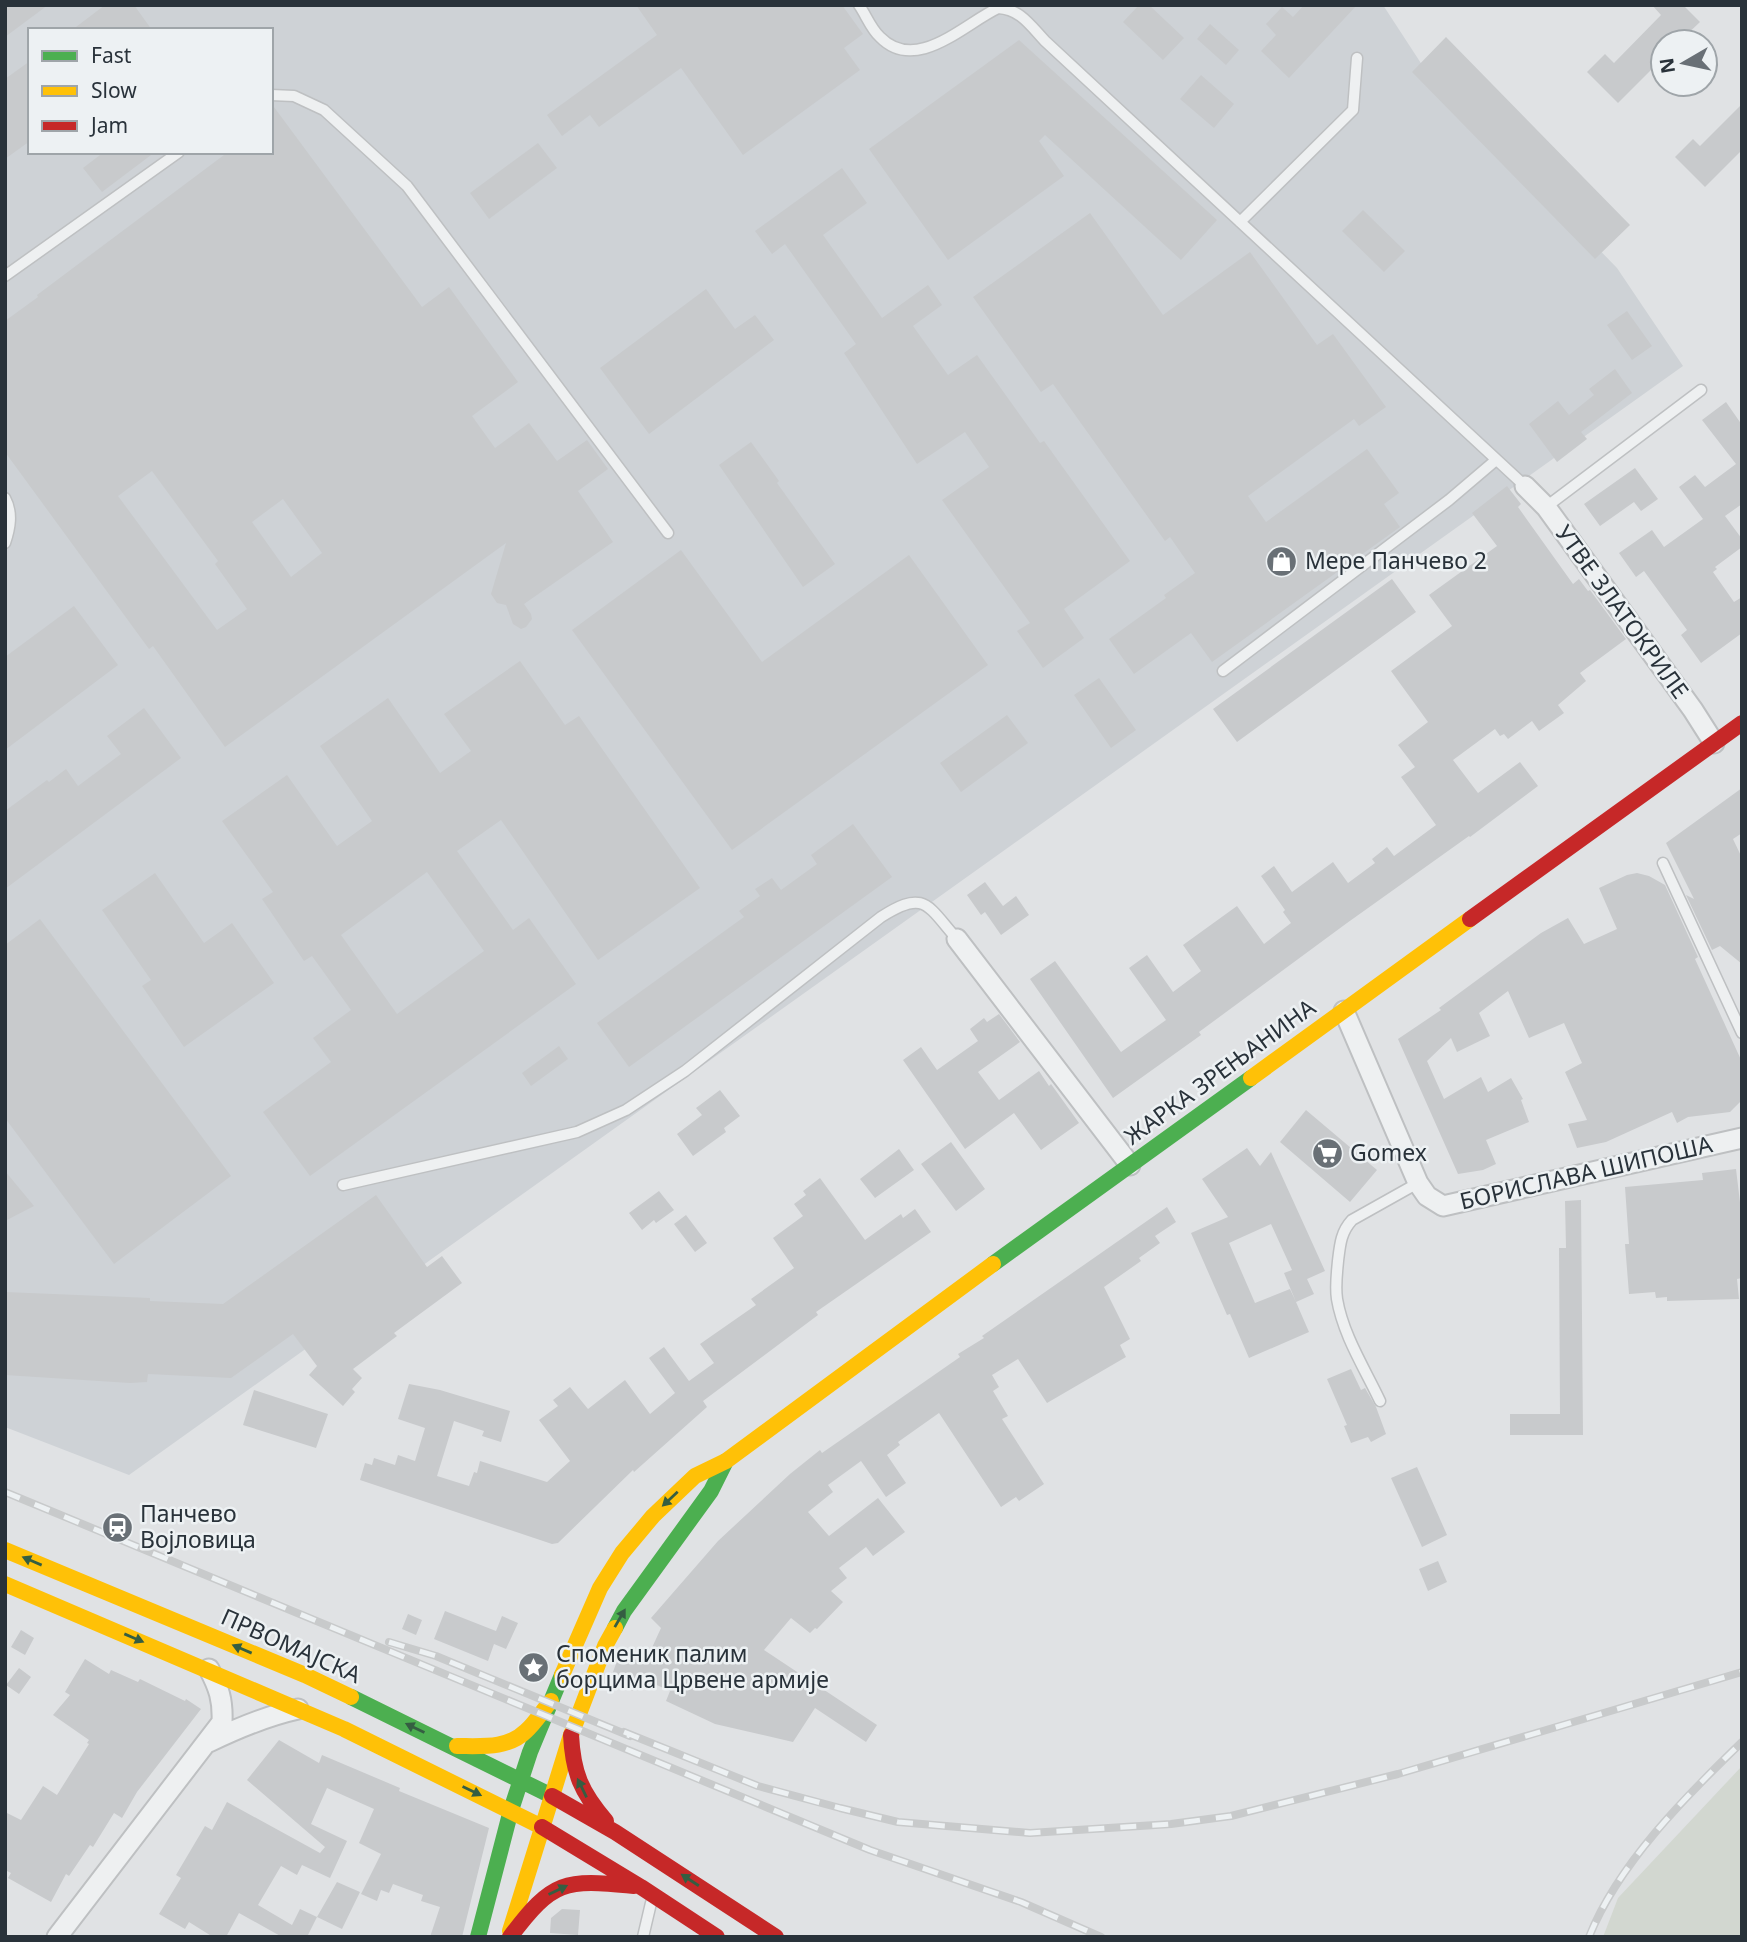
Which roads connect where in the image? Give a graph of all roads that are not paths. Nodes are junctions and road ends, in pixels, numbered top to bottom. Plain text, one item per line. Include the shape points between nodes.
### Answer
1 (859, 5) edge
2 (998, 7) edge
3 (1357, 58) dead end
4 (273, 95) edge
5 (176, 154) edge
6 (1240, 222) junction
7 (5, 276) edge
8 (1701, 390) dead end
9 (1496, 460) junction
10 (1525, 486) joint
11 (5, 498) edge
12 (1546, 507) junction
13 (668, 533) dead end
14 (5, 543) edge
15 (1223, 671) dead end
16 (1742, 723) edge
17 (1714, 743) junction
18 (1663, 863) dead end
19 (957, 939) joint
20 (1344, 1011) junction
21 (1742, 1033) edge
22 (1742, 1138) edge
23 (1130, 1165) junction
24 (1418, 1182) junction
25 (343, 1185) dead end
26 (1380, 1401) dead end
27 (726, 1461) junction
28 (5, 1550) edge
29 (5, 1584) edge
30 (209, 1669) junction
31 (551, 1701) junction
32 (300, 1709) junction
33 (571, 1735) junction
34 (208, 1743) junction
35 (452, 1746) junction
36 (520, 1779) junction
37 (552, 1796) junction
38 (510, 1810) junction
39 (542, 1827) junction
40 (615, 1832) junction
41 (647, 1891) junction
42 (57, 1937) edge
43 (478, 1937) edge
44 (509, 1937) edge
45 (643, 1937) edge
46 (717, 1937) edge
47 (776, 1937) edge

1 - 2 lane via 880,37 896,48 914,51 930,48
2 - 6 lane via 1020,14
3 - 6 lane via 1353,110
4 - 13 lane via 294,96 324,110 407,186
5 - 7 lane
6 - 9 lane
8 - 12 lane
9 - 10 lane
9 - 15 lane
10 - 12 street, УТВЕ ЗЛАТОКРИЛЕ
11 - 14 lane via 11,526
12 - 17 street, УТВЕ ЗЛАТОКРИЛЕ
16 - 17 main road, ЖАРКА ЗРЕЊАНИНА
17 - 20 main road, ЖАРКА ЗРЕЊАНИНА
18 - 21 lane
19 - 23 street
19 - 25 lane via 927,906 904,903 685,1071 626,1110 578,1132
20 - 23 main road, ЖАРКА ЗРЕЊАНИНА
20 - 24 street, БОРИСЛАВА ШИПОША
22 - 24 street, БОРИСЛАВА ШИПОША via 1443,1206 1427,1196
23 - 27 main road, ЖАРКА ЗРЕЊАНИНА
24 - 26 lane via 1352,1220 1341,1239 1337,1300
27 -> 31 main road, ЖАРКА ЗРЕЊАНИНА via 695,1476 622,1553 583,1623
33 -> 27 main road, ЖАРКА ЗРЕЊАНИНА via 605,1646 624,1611 711,1491
35 -> 28 main road, ПРВОМАЈСКА via 305,1675
29 -> 30 main road
30 - 32 main road
30 - 34 street via 223,1705 222,1722
31 - 35 main road via 523,1735 508,1742
31 - 36 main road, ЖАРКА ЗРЕЊАНИНА
32 - 34 street via 248,1723
32 -> 38 main road
33 - 37 main road, ЖАРКА ЗРЕЊАНИНА
40 -> 33 main road via 580,1786 573,1768
34 - 42 street
35 - 36 main road, ПРВОМАЈСКА
36 - 37 main road, ПРВОМАЈСКА
36 - 38 main road, ЖАРКА ЗРЕЊАНИНА
37 - 39 main road, ЖАРКА ЗРЕЊАНИНА
37 - 40 main road, ПРВОМАЈСКА
38 - 39 main road
38 - 43 main road, ЖАРКА ЗРЕЊАНИНА
39 - 41 main road
39 - 44 main road, ЖАРКА ЗРЕЊАНИНА
47 -> 40 main road
44 -> 41 main road via 543,1898 566,1885 600,1883
41 - 45 lane
41 - 46 main road

